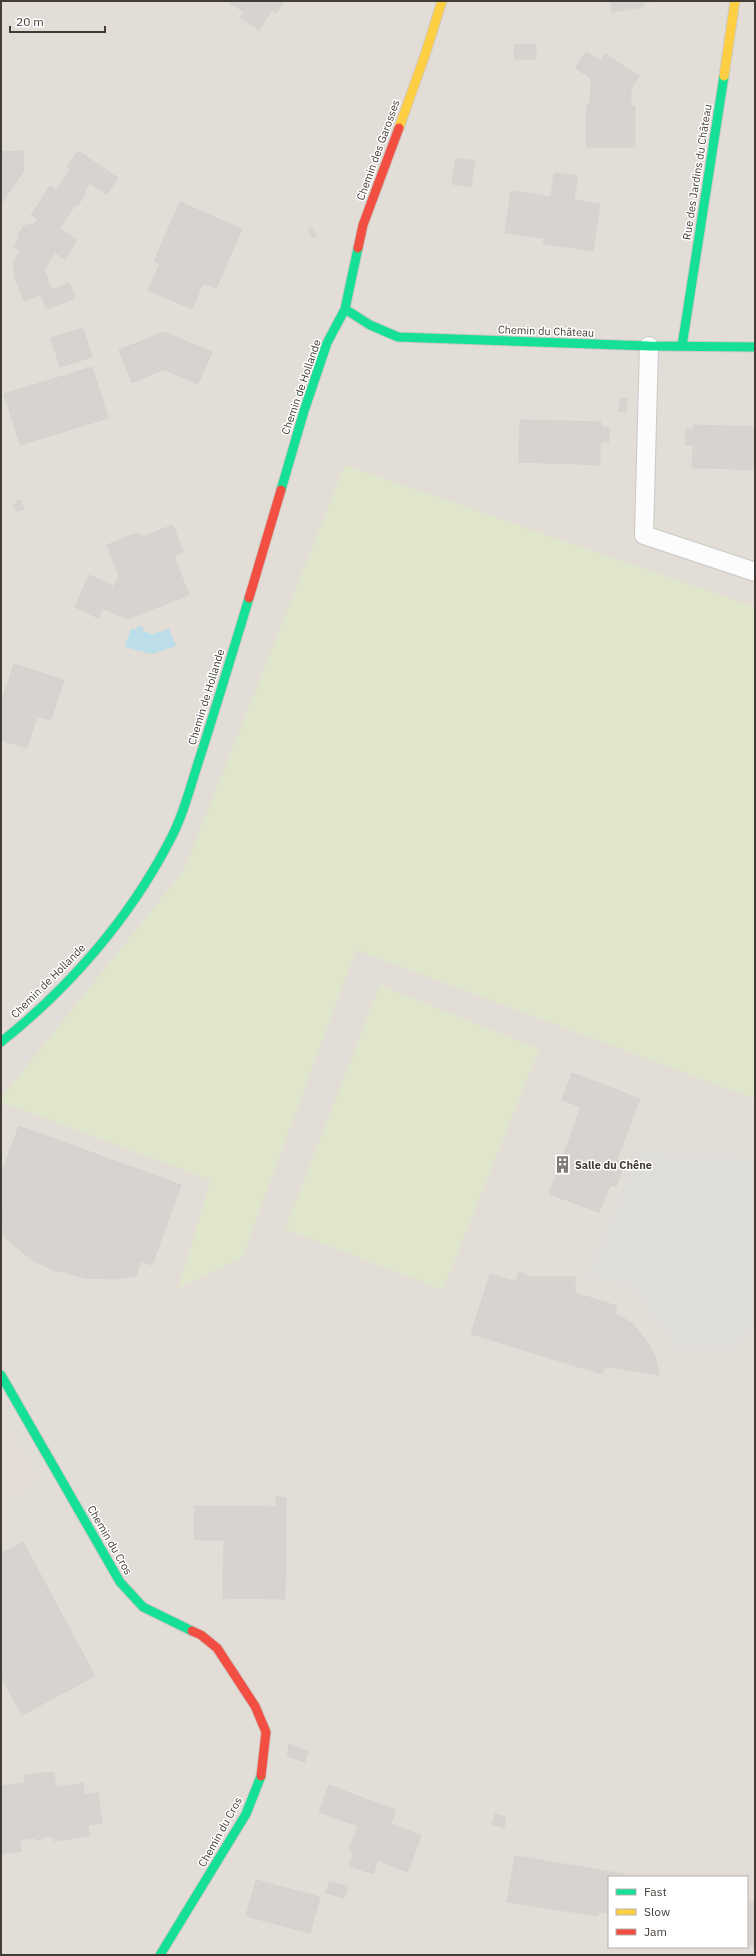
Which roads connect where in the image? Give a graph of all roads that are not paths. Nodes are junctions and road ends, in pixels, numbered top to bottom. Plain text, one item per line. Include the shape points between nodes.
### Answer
1 (442, 1) edge
2 (735, 1) edge
3 (344, 309) junction
4 (649, 346) junction
5 (682, 346) junction
6 (755, 347) edge
7 (755, 572) edge
8 (1, 1042) edge
9 (1, 1375) edge
10 (160, 1955) edge

1 - 3 street, Chemin des Garosses via 363,225
2 - 5 street, Rue des Jardins du Château
3 - 4 street, Chemin du Château via 370,325 398,337
3 - 8 street, Chemin de Hollande via 328,343 304,411 221,691 170,841 142,888 79,970
4 - 5 street, Chemin du Château
4 - 7 lane via 644,535
5 - 6 street, Chemin du Château
9 - 10 street, Chemin du Cros via 120,1582 143,1607 201,1635 217,1648 255,1706 266,1732 263,1772 246,1814

